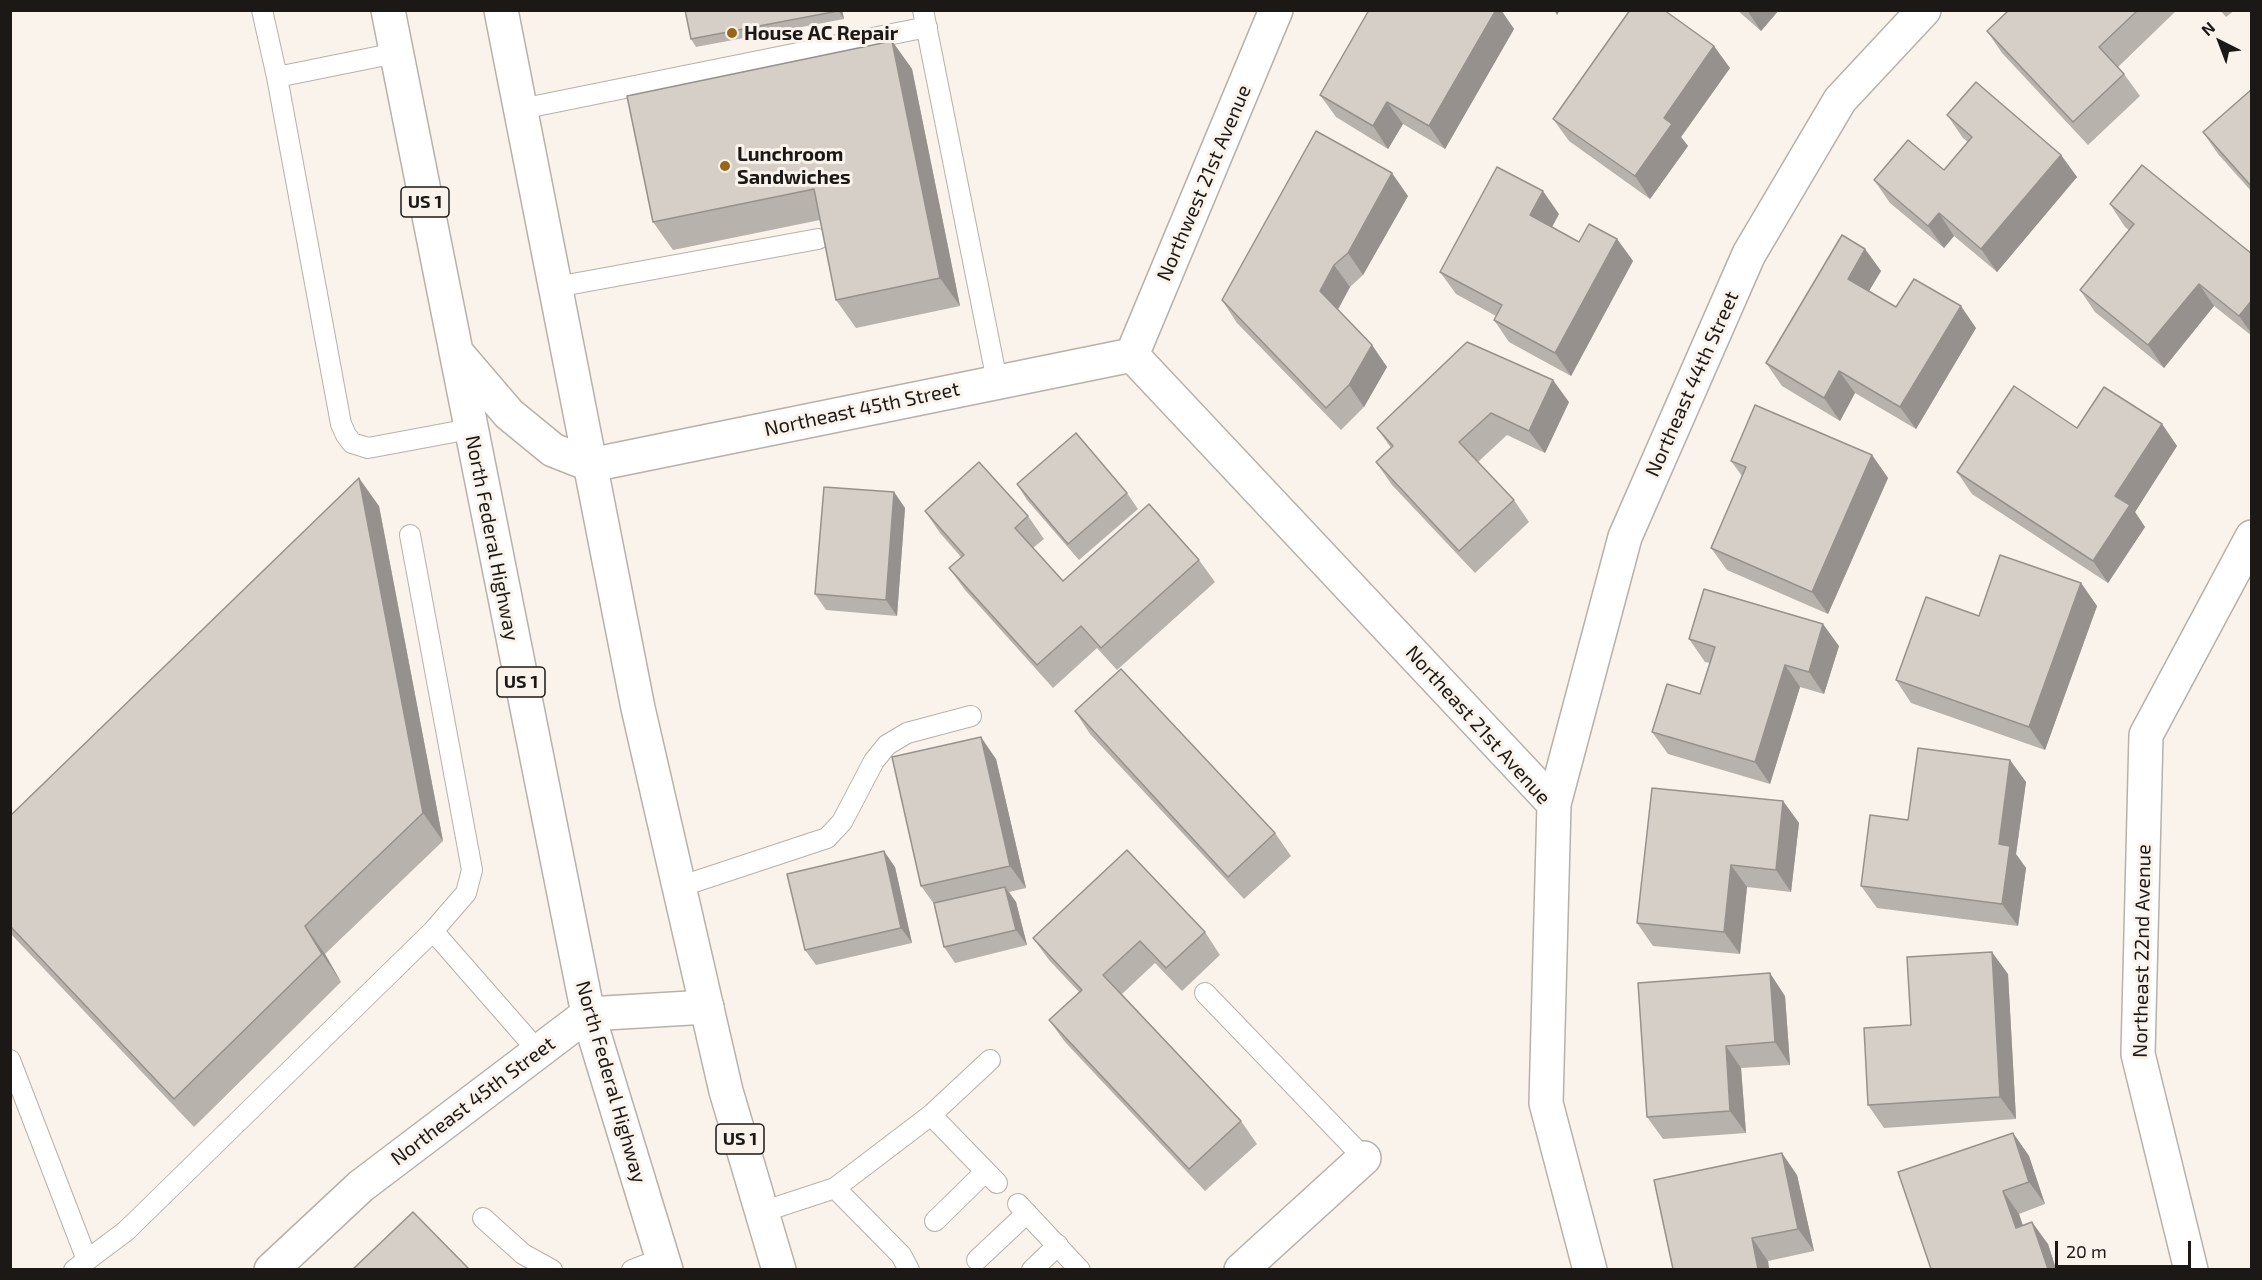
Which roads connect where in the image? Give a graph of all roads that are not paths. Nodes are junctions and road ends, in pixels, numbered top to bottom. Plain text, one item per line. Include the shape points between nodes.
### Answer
1 (262, 10) edge
2 (388, 10) edge
3 (501, 10) edge
4 (1924, 10) edge
5 (1275, 11) edge
6 (925, 19) edge
7 (396, 53) junction
8 (277, 77) junction
9 (521, 109) junction
10 (818, 239) edge
11 (556, 287) junction
12 (454, 351) junction
13 (1132, 355) junction
14 (997, 381) junction
15 (470, 429) junction
16 (591, 465) junction
17 (410, 535) dead end
18 (2252, 537) edge
19 (971, 716) dead end
20 (1554, 804) junction
21 (679, 887) junction
22 (433, 931) junction
23 (1206, 993) dead end
24 (707, 1007) junction
25 (588, 1014) junction
26 (538, 1051) junction
27 (10, 1060) edge
28 (990, 1060) dead end
29 (931, 1115) junction
30 (1364, 1158) joint
31 (835, 1188) junction
32 (762, 1212) junction
33 (483, 1218) dead end
34 (935, 1221) dead end
35 (1058, 1245) junction
36 (977, 1260) dead end
37 (664, 1264) edge
38 (81, 1265) edge
39 (271, 1269) edge
40 (552, 1269) edge
41 (632, 1269) edge
42 (779, 1269) edge
43 (909, 1269) edge
44 (1032, 1269) edge
45 (1079, 1269) edge
46 (1242, 1269) edge
47 (1590, 1269) edge
48 (2191, 1269) edge

1 - 8 lane
2 - 7 street, North Federal Highway / US 1
3 - 9 street, US 1
4 - 20 street, Northeast 44th Street via 1840,100 1749,254 1625,537
5 - 13 street, Northwest 21st Avenue
6 - 9 lane
6 - 14 lane
7 - 8 lane
7 - 12 street, North Federal Highway / US 1
8 - 15 lane via 346,435 368,448
9 - 11 street, US 1
10 - 11 lane
11 - 16 street, US 1
12 - 15 street, North Federal Highway / US 1
12 - 16 street via 509,414 552,450
13 - 14 street, Northeast 45th Street
13 - 20 street, Northeast 21st Avenue
14 - 16 street, Northeast 45th Street
15 - 25 street, North Federal Highway / US 1
16 - 21 street, US 1 via 638,708
17 - 22 lane via 472,870 466,893
18 - 48 street, Northeast 22nd Avenue via 2146,735 2138,1054
19 - 21 lane via 907,733 887,745 874,761 842,822 827,838
20 - 47 street, Northeast 21st Avenue via 1546,1103
21 - 24 street, US 1
22 - 26 lane
22 - 38 lane via 126,1231
23 - 30 lane
24 - 25 street
24 - 32 street, US 1 via 726,1091
25 - 26 street, Northeast 45th Street
25 - 37 street, North Federal Highway / US 1
26 - 39 street, Northeast 45th Street via 360,1186
27 - 38 lane
28 - 29 lane
29 - 31 lane
29 - 34 lane via 991,1177
30 - 46 street
31 - 32 lane
31 - 43 lane via 901,1255
32 - 42 street, US 1
33 - 40 lane via 523,1254
35 - 36 lane via 1023,1209
35 - 44 lane
35 - 45 lane
37 - 41 lane

